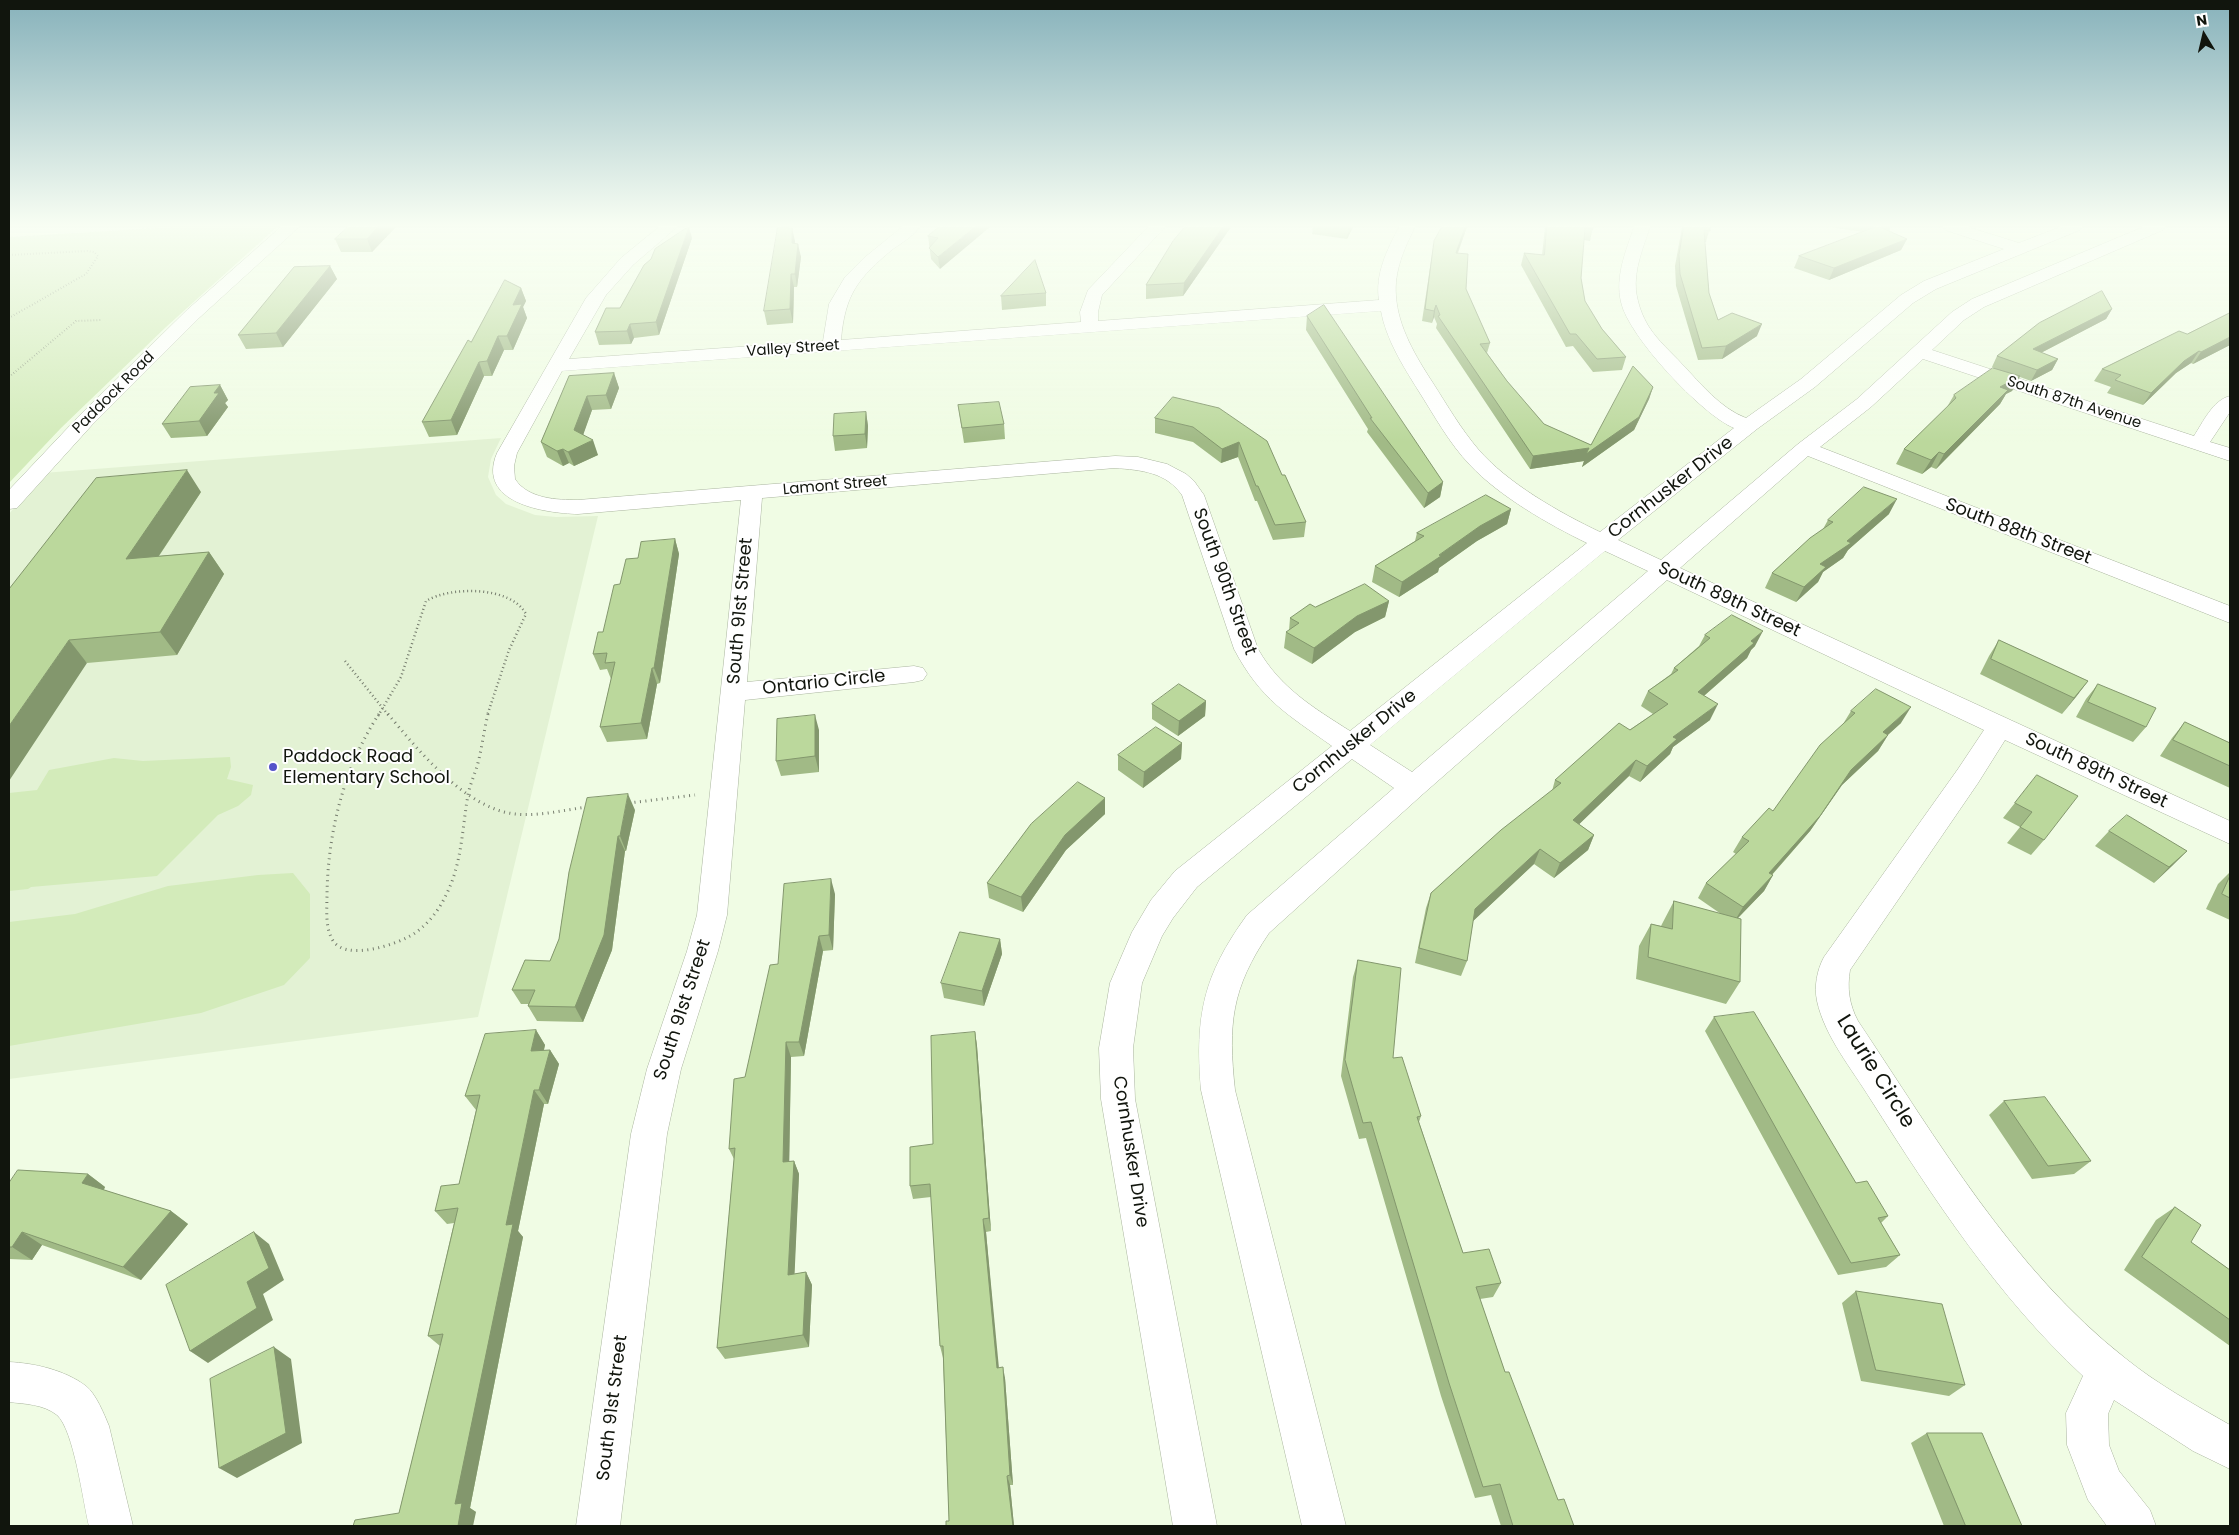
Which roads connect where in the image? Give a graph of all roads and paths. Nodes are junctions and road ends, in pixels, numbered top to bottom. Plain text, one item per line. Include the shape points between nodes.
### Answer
1 (43, 299) edge
2 (210, 299) edge
3 (594, 299) edge
4 (841, 299) edge
5 (1092, 299) edge
6 (1388, 299) edge
7 (1629, 299) edge
8 (1908, 299) edge
9 (1988, 299) edge
10 (1388, 305) junction
11 (9, 318) edge
12 (102, 320) dead end
13 (1090, 327) junction
14 (831, 346) junction
15 (1918, 351) junction
16 (556, 366) junction
17 (9, 376) edge
18 (2230, 402) edge
19 (1748, 426) junction
20 (2198, 445) junction
21 (1805, 448) junction
22 (2230, 455) edge
23 (1182, 480) joint
24 (752, 493) junction
25 (9, 503) edge
26 (1604, 541) junction
27 (1664, 569) junction
28 (2230, 615) edge
29 (345, 661) dead end
30 (914, 674) dead end
31 (734, 692) junction
32 (384, 709) junction
33 (2000, 726) junction
34 (1350, 746) junction
35 (1412, 787) junction
36 (725, 792) junction
37 (469, 794) junction
38 (628, 803) edge
39 (590, 807) edge
40 (2230, 833) edge
41 (2107, 1370) junction
42 (9, 1382) edge
43 (2230, 1448) edge
44 (111, 1526) edge
45 (598, 1526) edge
46 (1195, 1526) edge
47 (1324, 1526) edge
48 (2134, 1526) edge

1 - 11 path
2 - 25 street, Paddock Road via 85,421
3 - 16 street
4 - 14 street via 834,320
5 - 13 street via 1088,312
6 - 10 street, South 89th Street
7 - 19 street via 1632,314 1649,341 1716,410
8 - 19 street, Cornhusker Drive via 1808,383
9 - 15 street via 1958,316
10 - 13 street, Valley Street
10 - 26 street, South 89th Street via 1407,358 1472,454 1496,478 1528,500
12 - 17 path via 76,321
13 - 14 street, Valley Street
14 - 16 street, Valley Street
15 - 20 street, South 87th Avenue
15 - 21 street via 1864,403
16 - 24 street, Lamont Street via 507,453 503,474 517,494 541,504 562,507
18 - 20 street
19 - 26 street, Cornhusker Drive
20 - 22 street, South 87th Avenue
21 - 27 street
21 - 28 street, South 88th Street
23 - 24 street, Lamont Street via 1157,467 1115,462
23 - 34 street, South 90th Street via 1193,495 1246,649 1258,672 1287,702
24 - 31 street, South 91st Street
26 - 27 street, South 89th Street
26 - 34 street, Cornhusker Drive
27 - 33 street, South 89th Street
27 - 35 street
29 - 32 path
30 - 31 street, Ontario Circle
31 - 36 street, South 91st Street
32 - 37 path via 444,774
32 - 37 path via 400,678 426,602 436,595 468,591 514,600 523,606 526,614 499,678
32 - 37 path via 360,746 331,842 326,901 329,932 334,944 343,950 366,950 395,944 412,936 427,922 440,906 459,858
33 - 40 street, South 89th Street
33 - 41 street, Laurie Circle via 1835,966 1830,987 1835,1009 1846,1031 1971,1220 2033,1297
34 - 35 street, South 90th Street
34 - 46 street, Cornhusker Drive via 1186,880 1148,932 1126,983 1120,1012 1116,1048 1118,1099
35 - 47 street via 1258,924 1232,964 1218,1002 1215,1023 1218,1090
36 - 38 path
36 - 45 street, South 91st Street via 712,915 704,952 667,1057 647,1145
37 - 39 path via 486,806 522,815
41 - 43 street, Laurie Circle via 2196,1430
41 - 48 street via 2087,1413 2088,1445 2103,1485
42 - 44 street via 40,1384 72,1401 88,1426

